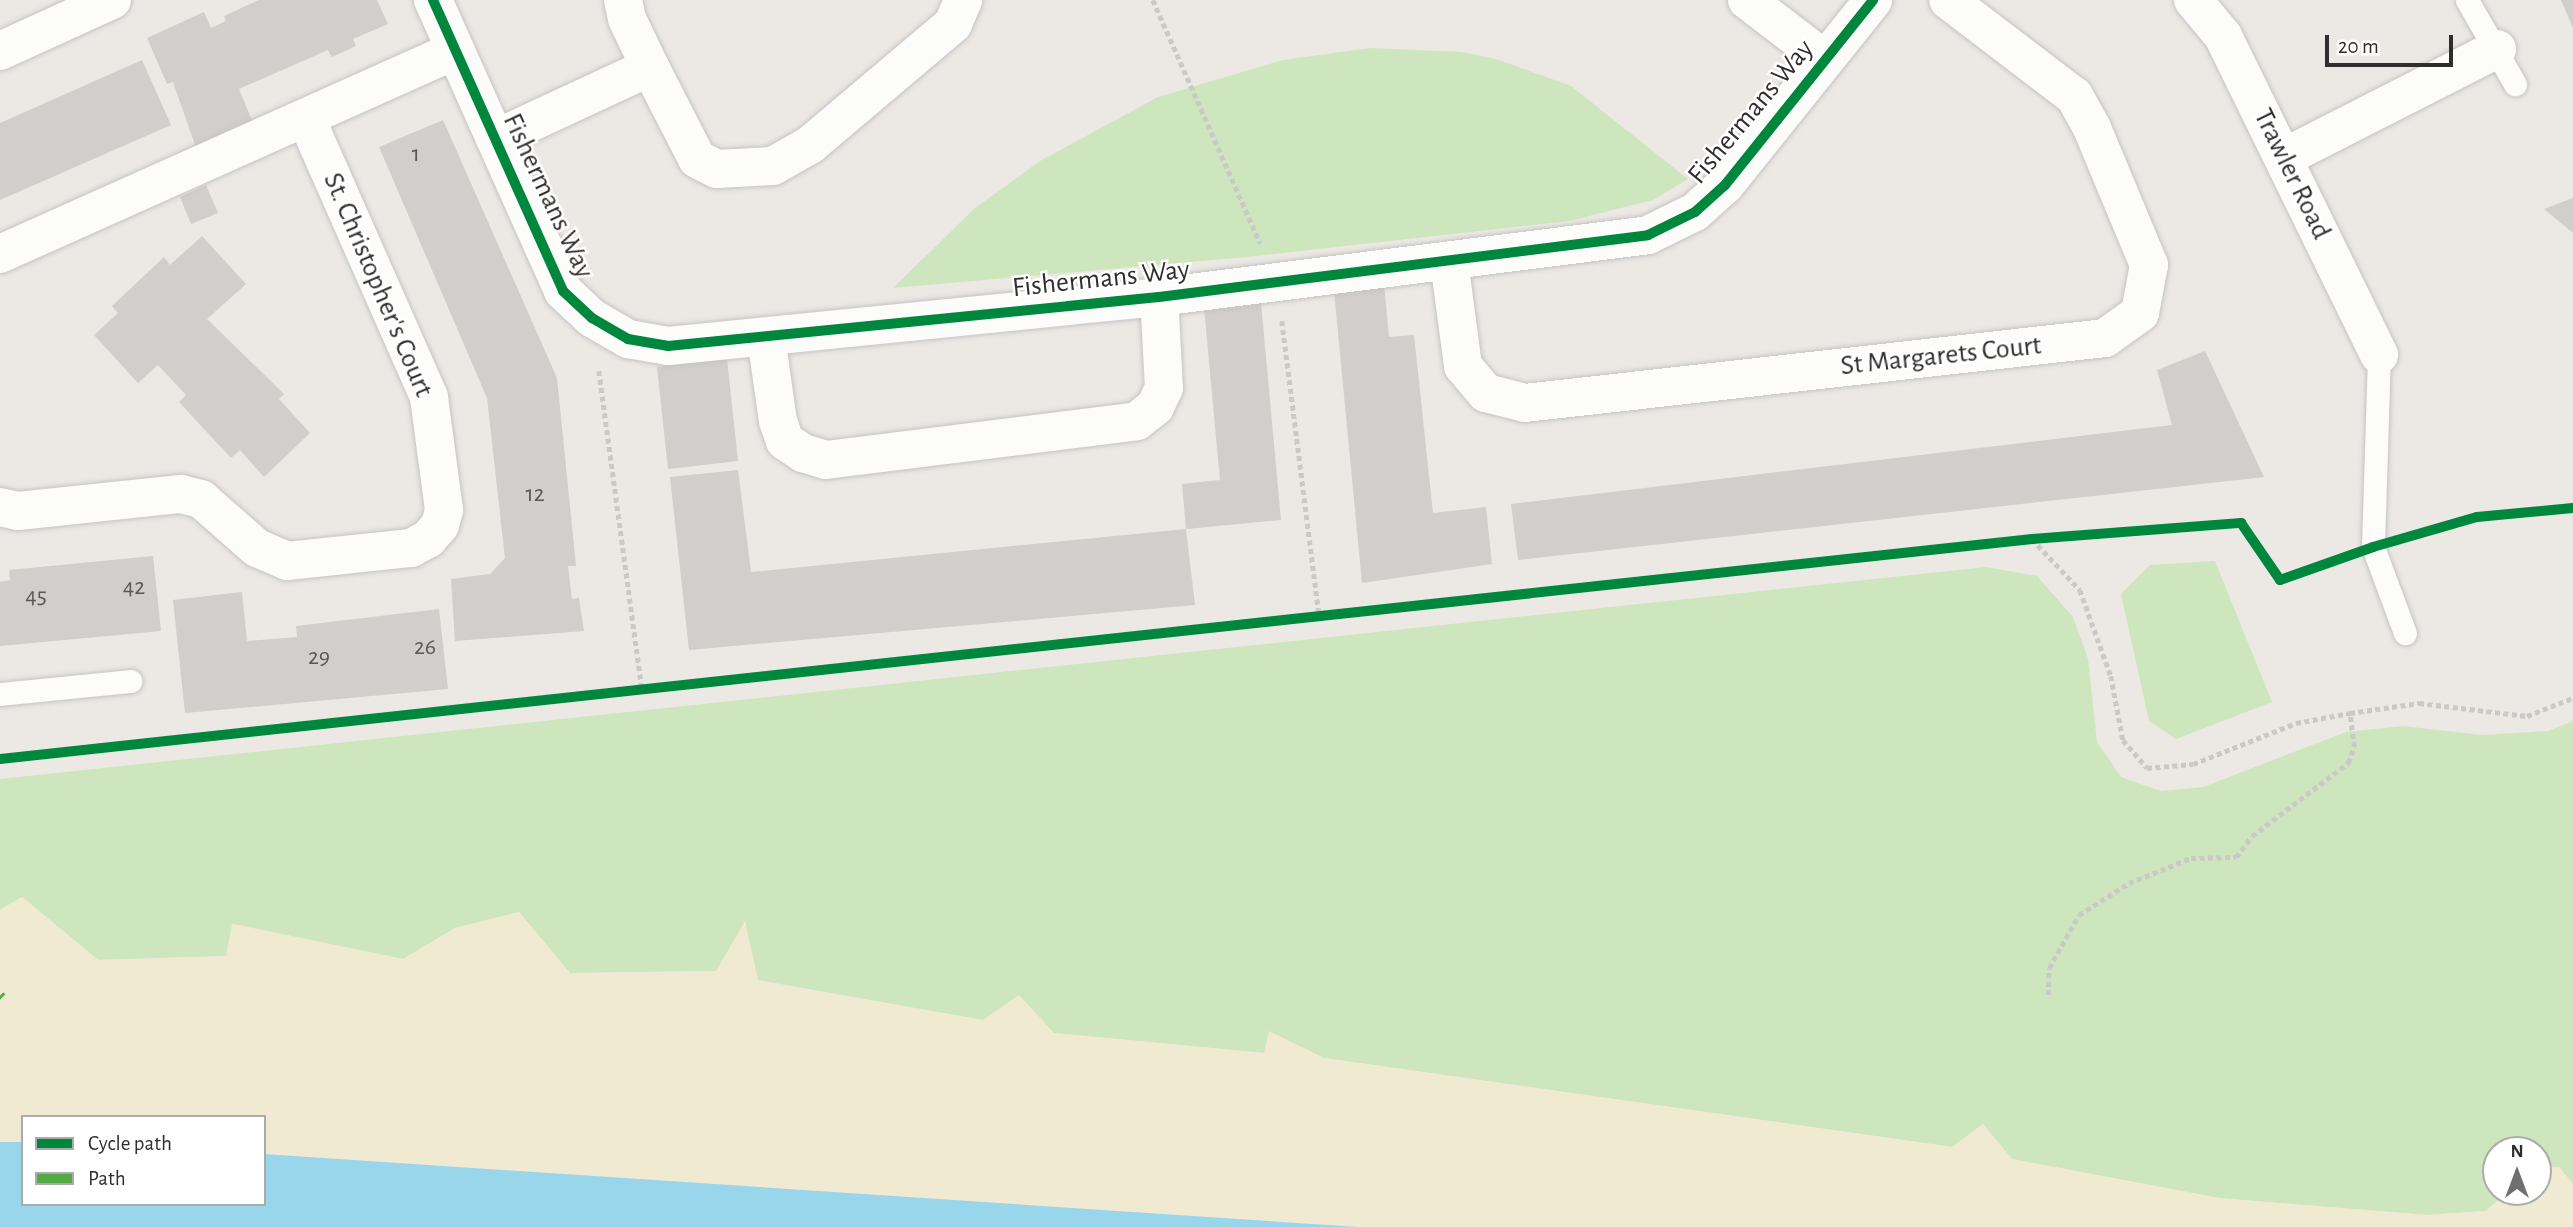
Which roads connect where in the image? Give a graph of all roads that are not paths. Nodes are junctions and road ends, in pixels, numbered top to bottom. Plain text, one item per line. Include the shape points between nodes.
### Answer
1 (112, 0) edge
2 (433, 0) edge
3 (623, 0) edge
4 (963, 0) edge
5 (1747, 0) edge
6 (1873, 0) edge
7 (1948, 0) edge
8 (2193, 0) edge
9 (2467, 0) edge
10 (56, 11) edge
11 (2497, 49) junction
12 (455, 50) junction
13 (0, 51) edge
14 (1824, 59) junction
15 (650, 67) junction
16 (2515, 84) dead end
17 (307, 120) junction
18 (495, 139) junction
19 (2285, 157) junction
20 (0, 254) edge
21 (1449, 261) junction
22 (1159, 297) junction
23 (766, 337) junction
24 (2379, 355) joint
25 (0, 507) edge
26 (2405, 633) dead end
27 (130, 681) dead end
28 (0, 694) edge

1 - 10 street
2 - 12 street, Fishermans Way
3 - 15 street
4 - 15 street via 953,24 810,145 773,166 717,169 696,159
5 - 14 street
6 - 14 street, Fishermans Way
7 - 21 street, St Margarets Court via 2074,96 2092,128 2149,265 2140,313 2105,338 1525,403 1486,393 1463,366
8 - 19 street, Trawler Road via 2223,36
9 - 11 lane
10 - 13 street
11 - 16 lane
11 - 19 street
12 - 17 street
12 - 18 street, Fishermans Way
14 - 21 street, Fishermans Way via 1725,185 1695,212 1648,235
15 - 18 street
17 - 20 street
17 - 25 street, St. Christopher's Court via 429,397 443,510 440,525 428,540 411,548 287,561 257,548 201,499 181,494 18,511
18 - 23 street, Fishermans Way via 563,291 592,318 628,339 668,346
19 - 24 street, Trawler Road
21 - 22 street, Fishermans Way
22 - 23 street, Fishermans Way
22 - 23 street, Fishermans Way via 1164,388 1155,407 1136,421 826,460 785,441
24 - 26 lane via 2373,547
27 - 28 lane

